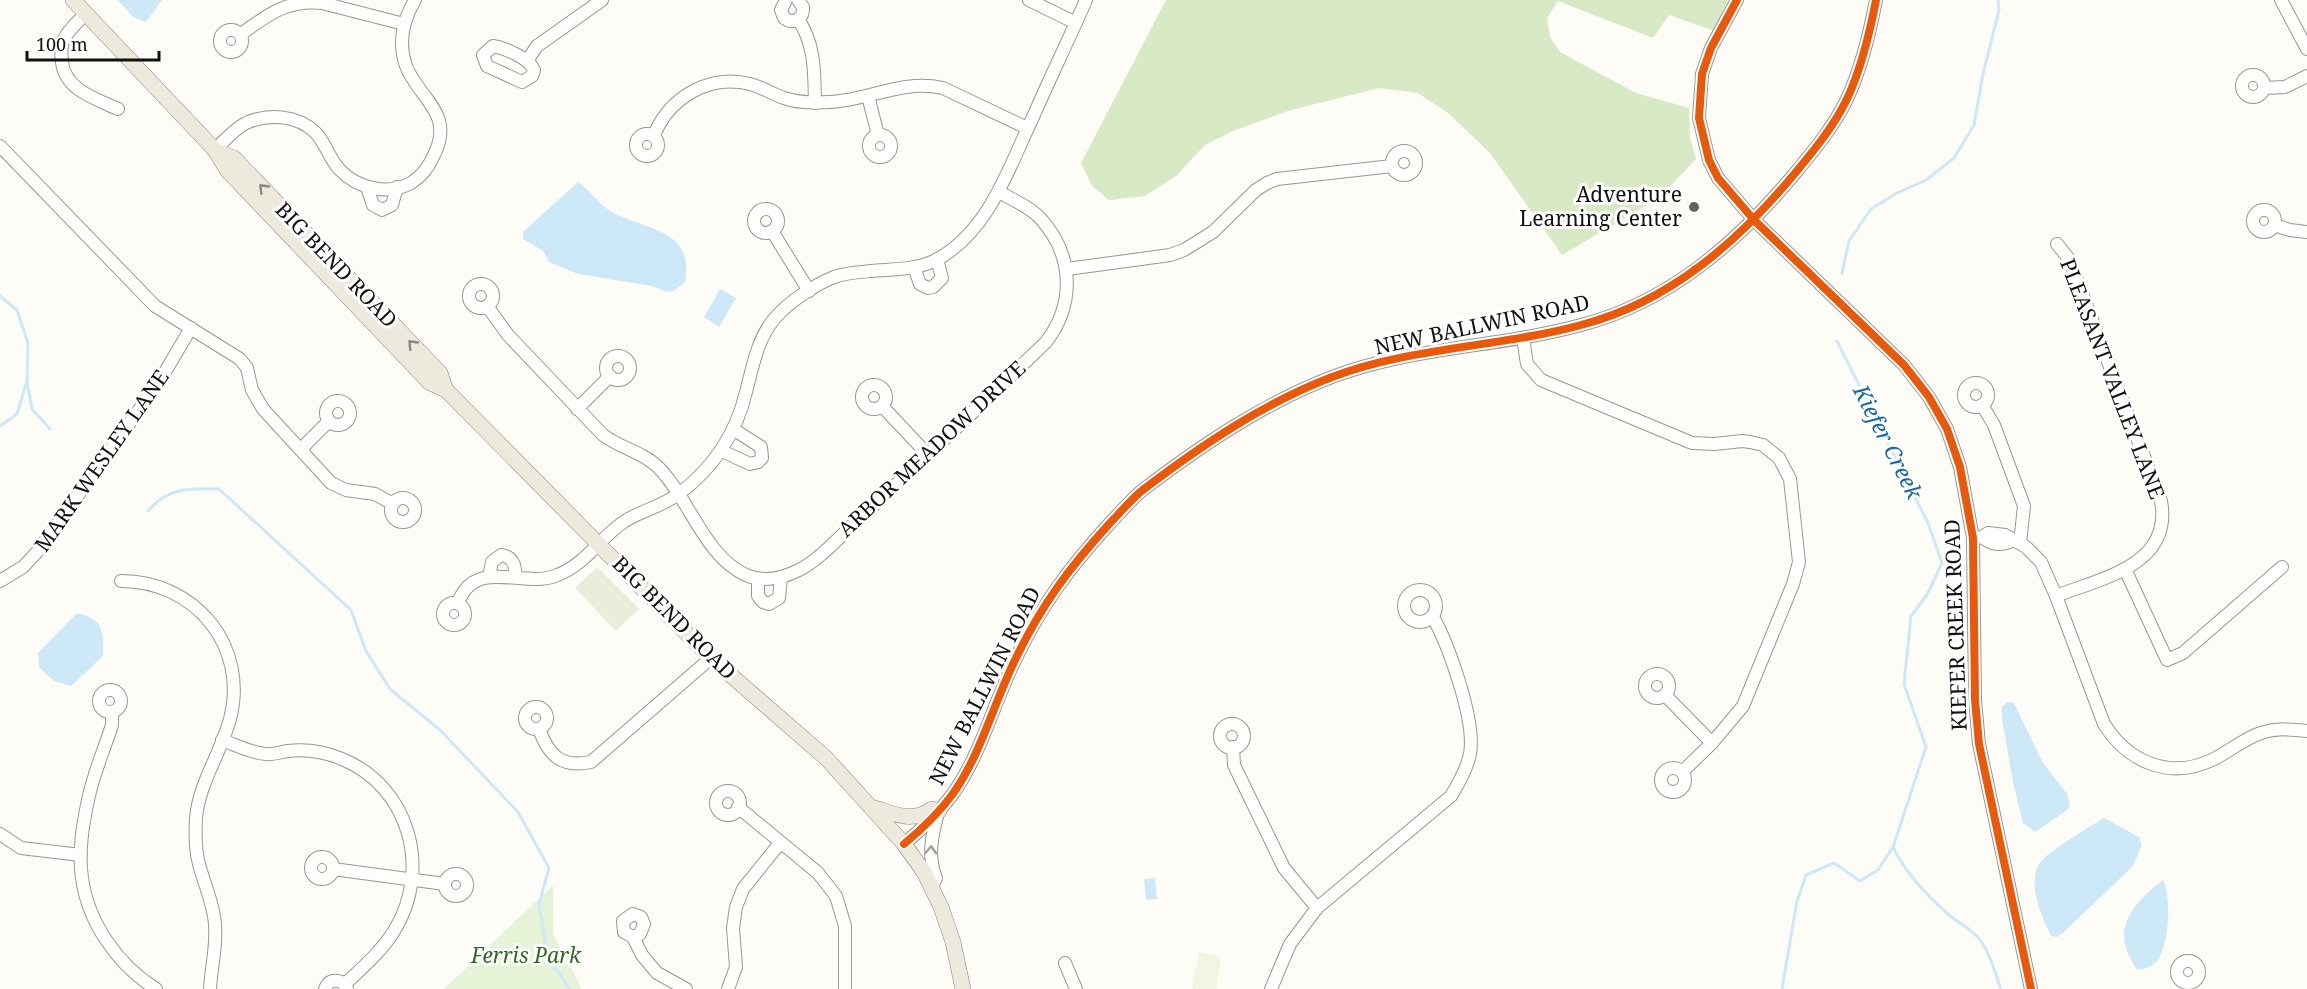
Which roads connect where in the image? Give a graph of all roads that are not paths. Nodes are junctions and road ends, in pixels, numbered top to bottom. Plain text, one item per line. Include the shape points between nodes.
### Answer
1 (74, 0) edge
2 (414, 0) edge
3 (602, 0) edge
4 (786, 0) edge
5 (798, 0) edge
6 (1029, 0) edge
7 (1086, 0) edge
8 (1737, 0) edge
9 (1876, 0) edge
10 (2281, 0) edge
11 (86, 13) junction
12 (798, 20) junction
13 (1076, 23) junction
14 (404, 24) junction
15 (241, 34) dead end
16 (2307, 49) edge
17 (527, 61) dead end
18 (2307, 76) edge
19 (2264, 88) dead end
20 (868, 96) junction
21 (815, 103) junction
22 (118, 109) dead end
23 (1027, 128) junction
24 (654, 135) dead end
25 (878, 135) dead end
26 (0, 146) edge
27 (215, 150) junction
28 (1392, 166) dead end
29 (367, 187) junction
30 (397, 187) junction
31 (999, 192) junction
32 (1755, 220) junction
33 (2274, 225) dead end
34 (772, 231) dead end
35 (2307, 232) edge
36 (2057, 244) dead end
37 (937, 259) junction
38 (914, 267) junction
39 (1067, 269) junction
40 (809, 291) junction
41 (487, 306) dead end
42 (191, 328) junction
43 (1523, 338) junction
44 (610, 376) dead end
45 (1982, 405) dead end
46 (882, 406) dead end
47 (578, 409) junction
48 (329, 421) dead end
49 (734, 429) junction
50 (300, 449) junction
51 (722, 451) junction
52 (929, 456) junction
53 (679, 494) junction
54 (393, 504) dead end
55 (1978, 537) junction
56 (2016, 542) junction
57 (599, 544) junction
58 (2282, 567) dead end
59 (2125, 569) junction
60 (489, 577) junction
61 (516, 577) junction
62 (781, 577) junction
63 (758, 579) junction
64 (0, 581) edge
65 (121, 581) dead end
66 (2056, 596) junction
67 (458, 603) dead end
68 (1432, 617) dead end
69 (711, 658) junction
70 (1665, 695) dead end
71 (112, 712) dead end
72 (539, 729) dead end
73 (2307, 731) edge
74 (222, 740) junction
75 (1712, 743) junction
76 (1233, 747) dead end
77 (1682, 772) dead end
78 (738, 807) dead end
79 (870, 807) junction
80 (939, 811) junction
81 (0, 834) edge
82 (780, 843) junction
83 (904, 844) junction
84 (81, 855) junction
85 (333, 869) dead end
86 (412, 879) junction
87 (445, 884) dead end
88 (932, 887) junction
89 (1317, 908) junction
90 (633, 937) dead end
91 (1065, 963) dead end
92 (346, 987) edge
93 (156, 989) edge
94 (210, 989) edge
95 (325, 989) edge
96 (686, 989) edge
97 (728, 989) edge
98 (845, 989) edge
99 (963, 989) edge
100 (1076, 989) edge
101 (1271, 989) edge
102 (2031, 989) edge

1 - 11 main road, BIG BEND ROAD
2 - 14 street
3 - 17 street via 537,46
4 - 12 street via 781,7 784,18
5 - 12 street via 804,10
6 - 13 street
7 - 13 street
8 - 32 street, KIEFER CREEK ROAD via 1702,74 1699,118 1709,160 1718,178
9 - 32 street, NEW BALLWIN ROAD via 1856,74 1835,122
10 - 16 street
11 - 22 street via 64,39 62,67 76,88
11 - 27 main road, BIG BEND ROAD
12 - 21 street via 807,32 814,54
13 - 23 street
14 - 15 street via 310,2 284,6
14 - 30 street via 406,66 436,110 440,139 427,169 413,182
18 - 19 street via 2285,87
20 - 21 street
20 - 23 street via 911,85 943,88
20 - 25 street
21 - 24 street via 783,98 752,84 723,81 697,88 675,103
23 - 31 street
26 - 42 street via 155,306
27 - 29 street via 246,123 268,117 291,119 314,131 338,168
27 - 57 main road, BIG BEND ROAD via 227,170 430,383 446,390
28 - 39 street via 1277,179 1256,190 1213,232 1170,255
29 - 30 street
29 - 30 street via 373,206 382,210 392,204
31 - 37 street via 973,229
31 - 39 street, ARBOR MEADOW DRIVE via 1041,219
32 - 43 street, NEW BALLWIN ROAD via 1708,261 1634,307 1584,325
32 - 55 street, KIEFER CREEK ROAD via 1904,365 1929,397 1947,429
33 - 35 street
34 - 40 street
36 - 59 street, PLEASANT VALLEY LANE via 2069,259 2161,501 2160,534 2144,557
37 - 38 street
37 - 38 street via 942,278 933,287 920,284
38 - 40 street via 835,277
39 - 52 street, ARBOR MEADOW DRIVE via 1066,300 1046,342
40 - 49 street via 776,317 766,332 755,353
41 - 47 street via 508,335
42 - 50 street via 240,359 263,410
42 - 64 street, MARK WESLEY LANE via 159,382 38,551 23,567
43 - 75 street via 1527,364 1541,380 1692,443 1742,441 1763,445 1779,458 1790,478 1797,572 1743,706
43 - 80 street, NEW BALLWIN ROAD via 1450,349 1334,376 1239,423 1140,492 1075,561 1052,593 1014,660 969,765
44 - 47 street
45 - 56 street via 1994,425 2024,506
46 - 52 street
47 - 53 street via 614,443 648,458
48 - 50 street
49 - 51 street
49 - 51 street via 761,447 762,458 750,464
50 - 54 street via 338,488 375,494
51 - 53 street
52 - 62 street, ARBOR MEADOW DRIVE via 810,563
53 - 57 street via 623,522
53 - 63 street via 720,554 737,569
55 - 56 street via 1988,533 2005,535
55 - 102 street, KIEFER CREEK ROAD via 1975,700 1980,744
56 - 66 street via 2041,562
57 - 61 street via 578,565 555,576
57 - 69 main road, BIG BEND ROAD
58 - 59 street via 2182,653 2167,660
59 - 66 street, PLEASANT VALLEY LANE
60 - 61 street
60 - 61 street via 492,562 501,555 514,563
60 - 67 street via 470,585
62 - 63 street, ARBOR MEADOW DRIVE
62 - 63 street via 779,598 769,604 758,596
65 - 74 street via 159,586 180,596 214,626 226,648 234,683 232,709
66 - 73 street via 2104,724 2126,752 2142,761 2173,768 2188,766 2211,760 2262,732
68 - 89 street via 1443,635 1468,718 1470,753 1466,768 1451,796
69 - 72 street via 591,762 567,763 557,758 549,751
69 - 79 main road, BIG BEND ROAD via 826,758
70 - 75 street
71 - 84 street via 112,725 88,798
74 - 86 street via 264,754 298,751 332,756 370,776 393,801 407,825 413,856
74 - 94 street via 196,815 198,862 216,927
75 - 77 street
76 - 89 street via 1234,765 1284,868
78 - 82 street
79 - 80 main road via 906,817 932,809
79 - 83 main road, BIG BEND ROAD
80 - 83 street, NEW BALLWIN ROAD
88 -> 80 street via 936,878 931,847
81 - 84 street via 21,848
82 - 97 street via 739,898 733,919 736,967
82 - 98 street via 818,873 836,896 845,926
83 - 88 main road
84 - 93 street via 82,878 99,927 123,961
85 - 86 street
86 - 87 street
86 - 92 street via 409,900 394,932
88 - 99 main road via 948,925
89 - 101 street via 1290,944
90 - 96 street via 657,973
91 - 100 street
92 - 95 street via 335,980

